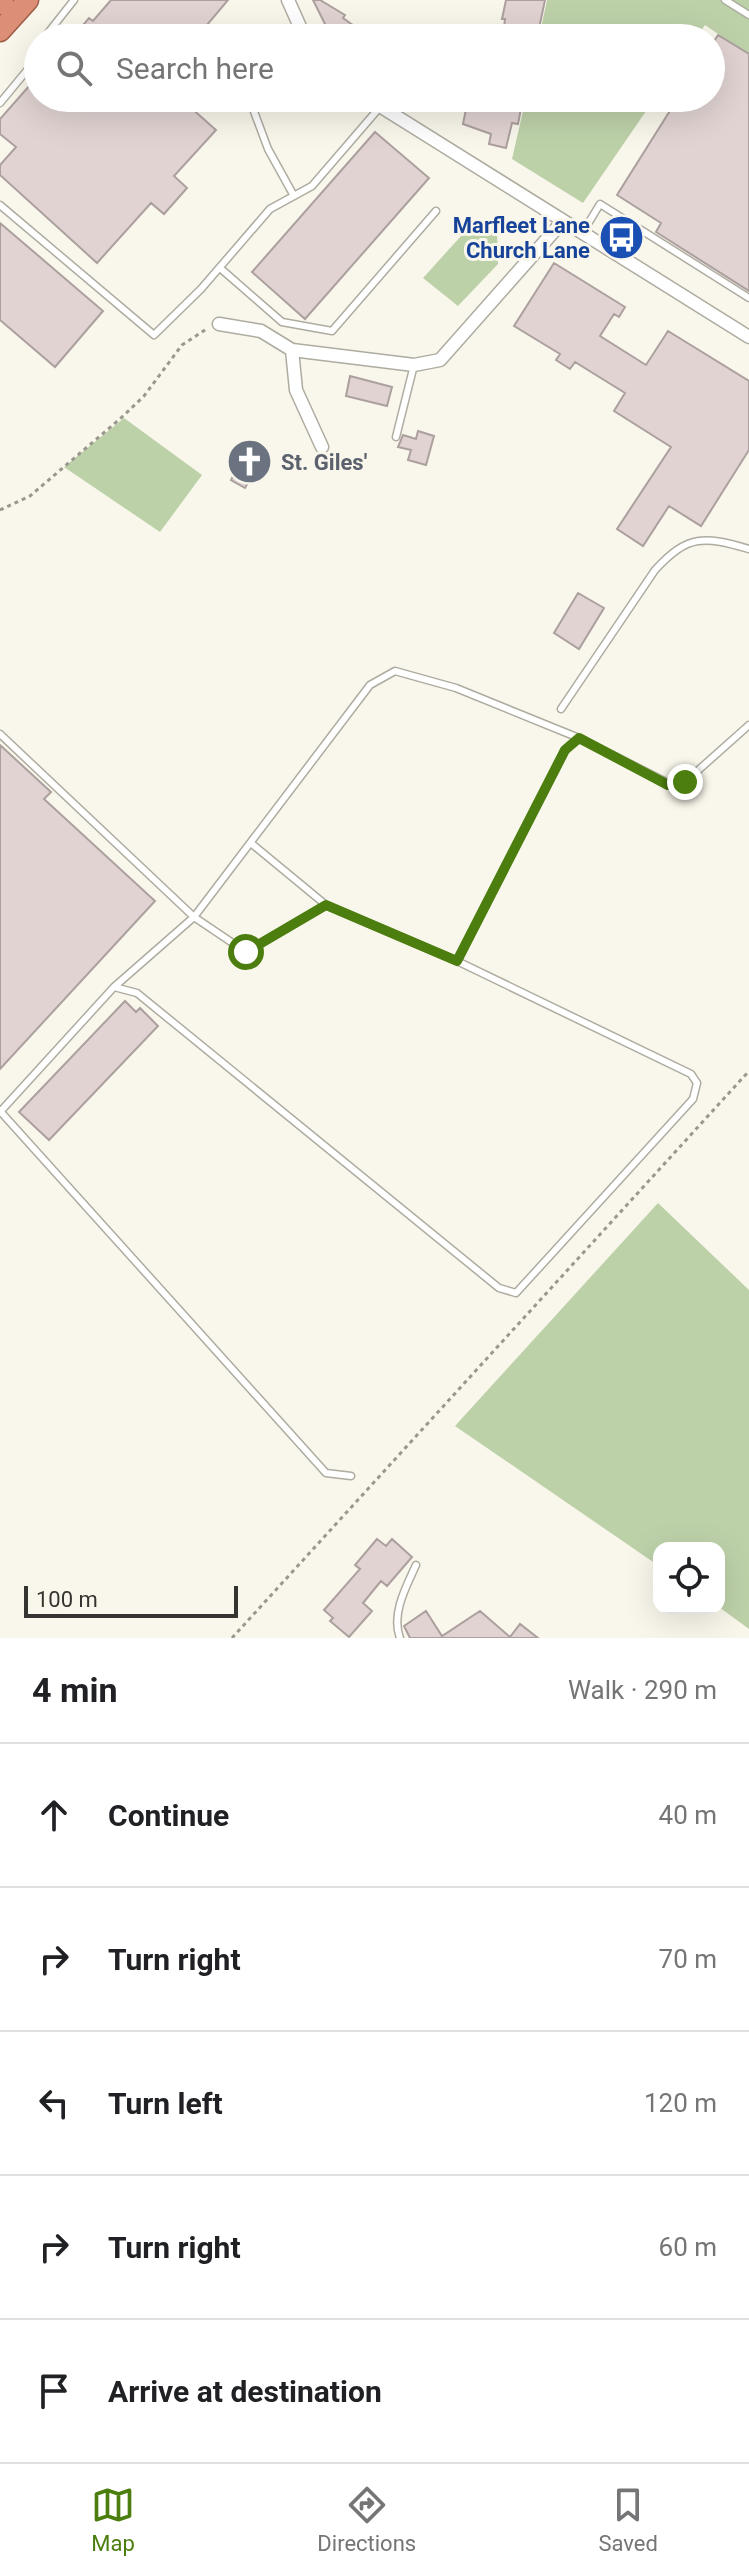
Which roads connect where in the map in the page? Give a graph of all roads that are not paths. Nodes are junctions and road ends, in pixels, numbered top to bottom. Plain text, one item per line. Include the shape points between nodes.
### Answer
1 (28, 0) edge
2 (74, 0) edge
3 (288, 0) edge
4 (725, 0) edge
5 (749, 15) edge
6 (55, 24) edge
7 (299, 24) edge
8 (0, 31) edge
9 (24, 74) edge
10 (0, 103) edge
11 (254, 112) edge
12 (376, 112) edge
13 (388, 112) edge
14 (294, 196) junction
15 (0, 205) edge
16 (436, 211) dead end
17 (563, 221) junction
18 (582, 233) junction
19 (220, 268) junction
20 (749, 298) edge
21 (219, 324) road end
22 (749, 337) edge
23 (292, 350) junction
24 (414, 365) junction
25 (396, 437) dead end
26 (322, 447) dead end
27 (749, 549) edge
28 (561, 709) dead end
29 (749, 725) edge
30 (0, 734) edge
31 (579, 738) junction
32 (252, 844) junction
33 (326, 905) junction
34 (194, 917) junction
35 (457, 961) junction
36 (114, 987) junction
37 (0, 1112) edge
38 (351, 1476) dead end
39 (416, 1565) dead end
40 (400, 1638) edge

1 - 8 highway
2 - 6 lane
3 - 7 street
4 - 5 lane
9 - 10 lane
11 - 14 lane
12 - 14 lane via 312,186
13 - 17 street
14 - 19 lane via 270,209
15 - 19 lane via 154,335
16 - 19 lane via 332,331 282,322
17 - 18 street
17 - 24 street via 440,360
18 - 20 lane via 600,204
18 - 22 street
21 - 23 street via 261,331
23 - 24 street
23 - 26 street via 296,390
24 - 25 lane
27 - 28 lane via 696,539 673,550
29 - 31 lane via 674,786
30 - 34 lane
31 - 32 lane via 456,688 395,671 370,685
31 - 35 lane via 565,750
32 - 33 lane
32 - 34 lane
33 - 34 lane via 246,952
33 - 35 lane
34 - 36 lane
35 - 36 lane via 691,1074 697,1083 693,1099 516,1293 499,1288 137,993
36 - 37 lane
37 - 38 lane via 326,1473
39 - 40 lane via 398,1614

